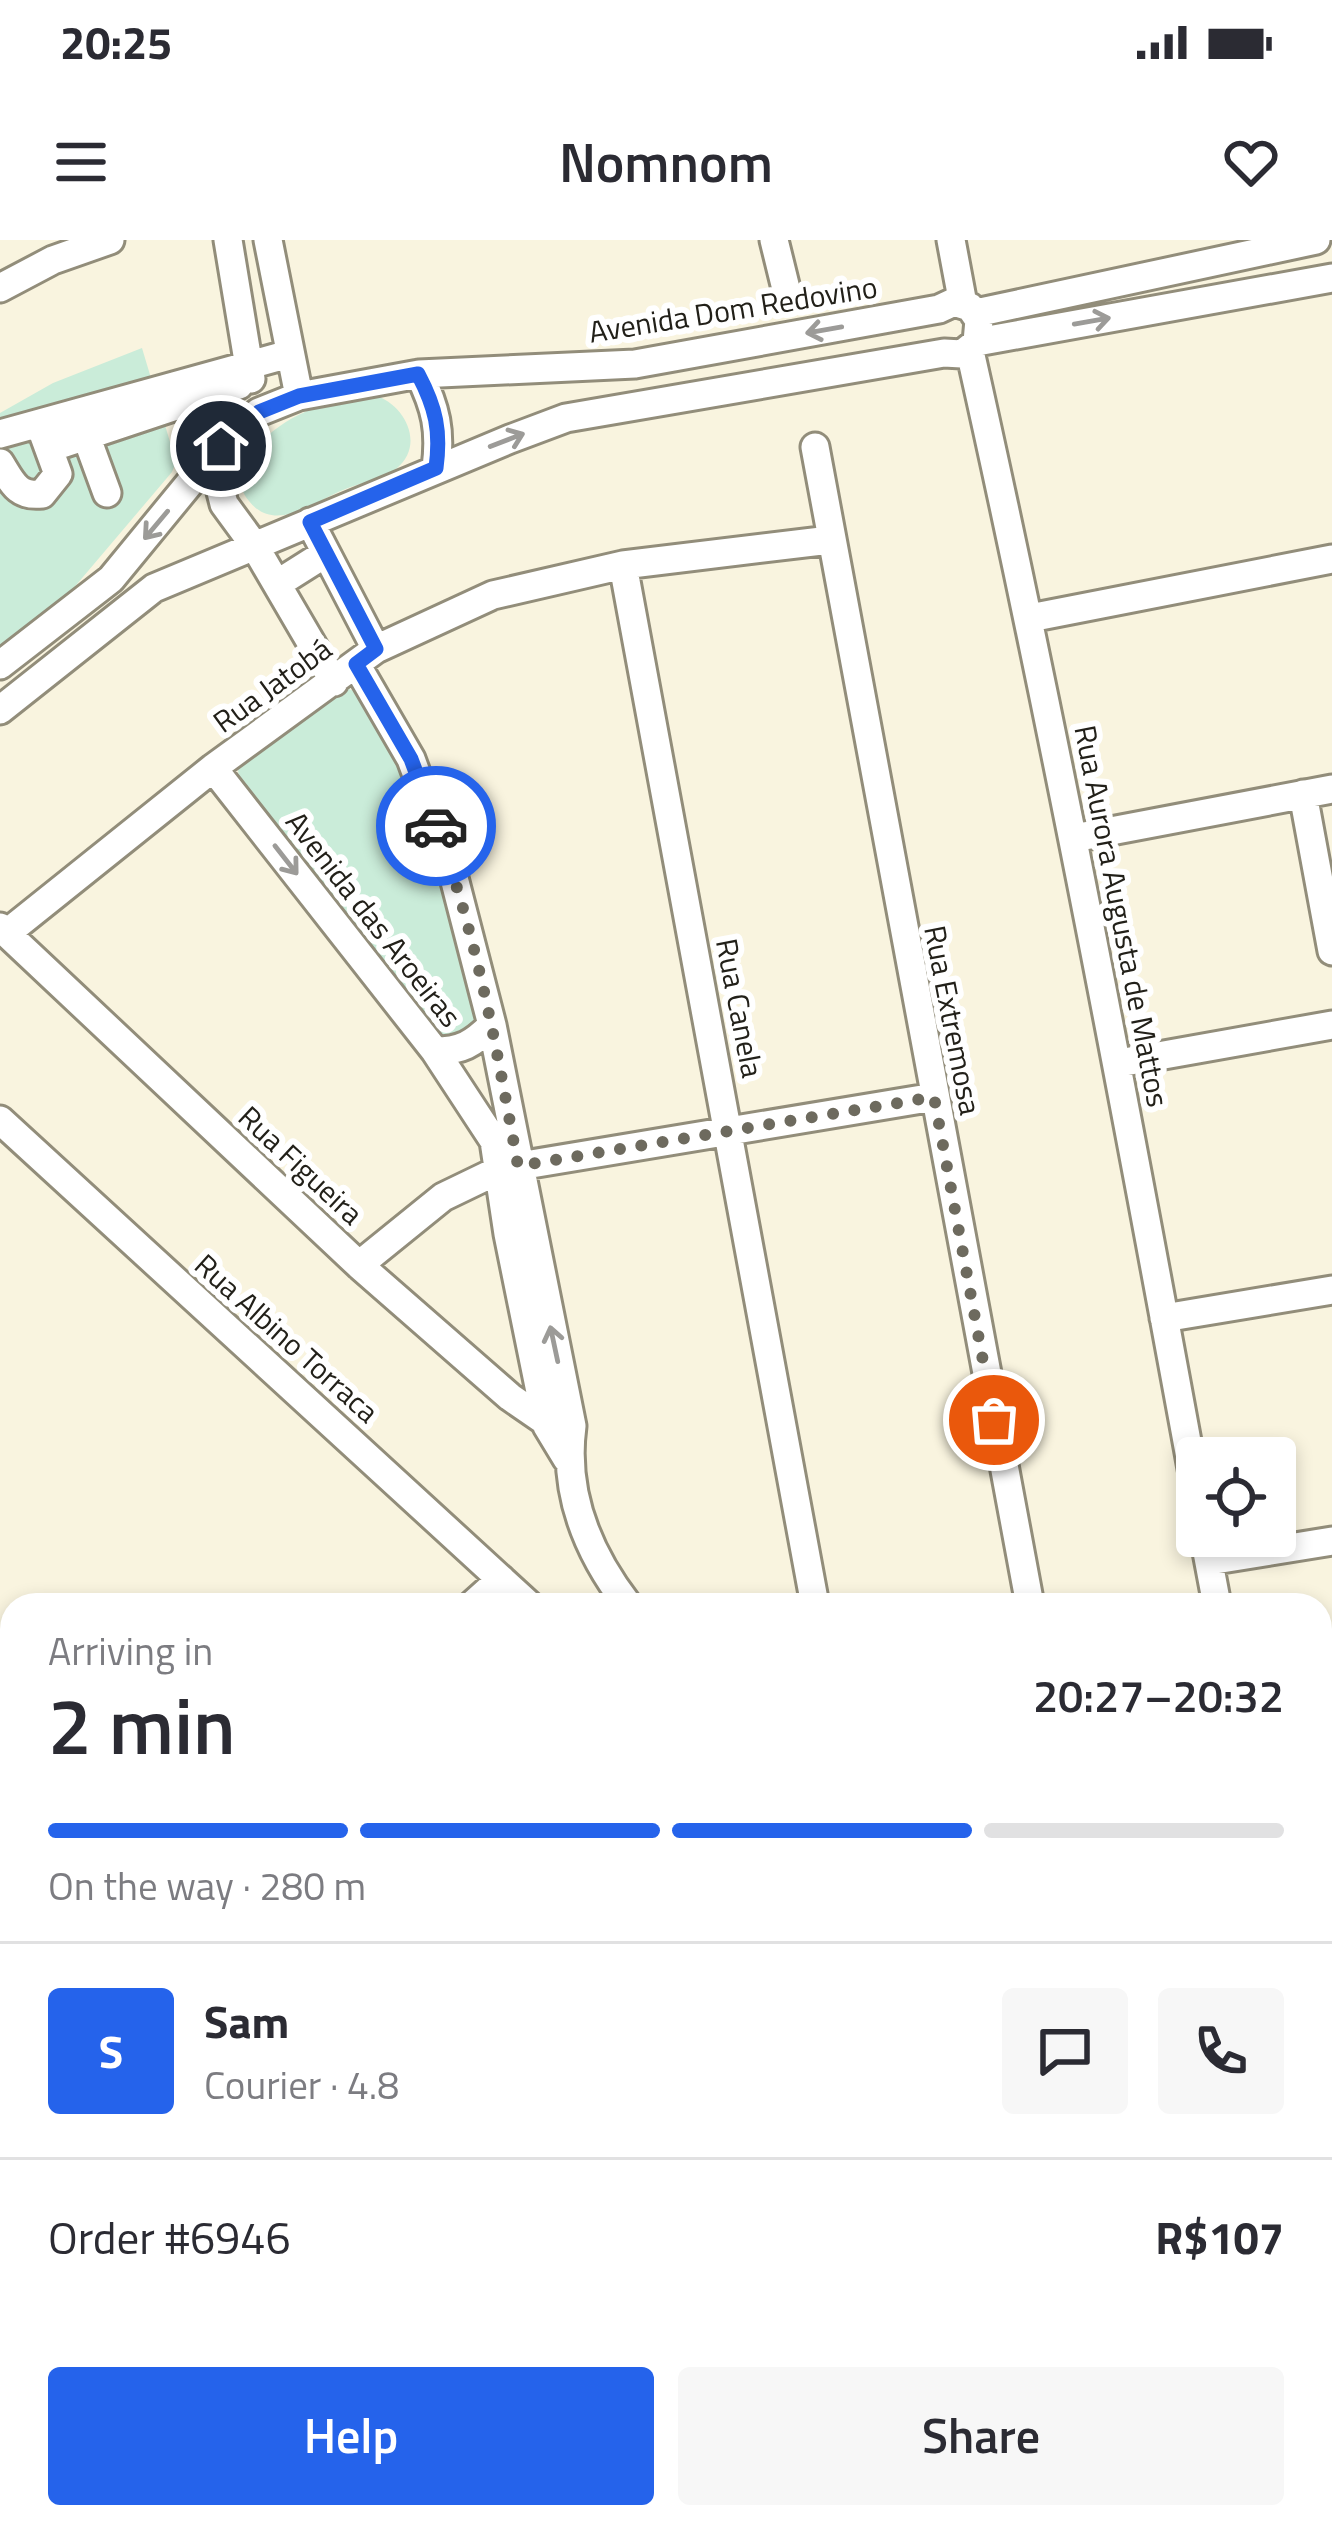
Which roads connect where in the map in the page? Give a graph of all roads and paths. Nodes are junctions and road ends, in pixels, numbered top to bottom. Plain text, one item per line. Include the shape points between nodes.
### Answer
1 (110, 240) edge
2 (228, 240) edge
3 (268, 240) edge
4 (774, 240) edge
5 (951, 240) edge
6 (1316, 240) edge
7 (1332, 278) edge
8 (0, 288) edge
9 (788, 297) dead end
10 (959, 309) junction
11 (964, 348) junction
12 (289, 354) junction
13 (250, 373) junction
14 (418, 374) junction
15 (299, 396) junction
16 (259, 412) junction
17 (82, 424) junction
18 (0, 434) edge
19 (44, 436) junction
20 (221, 446) junction
21 (815, 447) dead end
22 (0, 463) edge
23 (436, 468) junction
24 (106, 494) dead end
25 (310, 522) junction
26 (830, 540) junction
27 (254, 545) junction
28 (326, 553) junction
29 (1332, 560) edge
30 (623, 565) junction
31 (277, 584) junction
32 (1030, 618) junction
33 (0, 665) edge
34 (355, 665) junction
35 (0, 710) edge
36 (213, 768) junction
37 (1332, 789) edge
38 (1303, 794) junction
39 (1074, 838) junction
40 (3, 930) edge
41 (1332, 951) edge
42 (1332, 1024) edge
43 (492, 1025) junction
44 (435, 1051) junction
45 (1119, 1063) junction
46 (934, 1097) junction
47 (0, 1120) edge
48 (730, 1131) junction
49 (509, 1167) junction
50 (359, 1265) junction
51 (1332, 1290) edge
52 (1164, 1318) junction
53 (560, 1426) junction
54 (1186, 1437) edge
55 (1332, 1541) edge
56 (1296, 1543) edge
57 (1208, 1557) edge
58 (501, 1579) junction
59 (485, 1593) edge
60 (516, 1593) edge
61 (619, 1593) edge
62 (813, 1593) edge
63 (1028, 1593) edge
64 (1215, 1593) edge

1 - 8 street
2 - 13 street
3 - 12 street
4 - 9 street
5 - 10 street
6 - 10 street, Avenida Dom Redovino
11 -> 7 street
10 - 11 street via 980,327
10 - 11 street via 933,316 929,332 937,348
10 -> 14 street, Avenida Dom Redovino via 635,364
23 -> 11 street via 566,418
11 - 32 street, Rua Aurora Augusta de Mattos
12 - 13 street
12 - 15 street
13 - 16 street
13 - 17 street
14 - 15 street, Avenida Dom Redovino
14 - 23 street via 441,431
15 - 16 street, Avenida Dom Redovino
16 - 20 street, Avenida Dom Redovino
17 - 19 street
17 - 24 street
18 - 19 street
19 - 22 street via 58,474 42,494 17,490
20 - 27 street via 224,504
20 -> 33 street, Avenida Dom Redovino via 111,579
21 - 26 street, Rua Extremosa
23 - 25 street
25 - 27 street
25 - 28 street
26 - 30 street, Rua Jatobá
26 - 46 street, Rua Extremosa
27 - 31 street
27 - 35 street via 154,588
28 - 31 street
28 - 34 street
29 - 32 street
30 - 34 street, Rua Jatobá via 494,595
30 - 48 street, Rua Canela
31 - 34 street
32 - 39 street, Rua Aurora Augusta de Mattos
34 - 36 street, Rua Jatobá
34 - 43 street via 411,759 452,870
36 - 40 street, Rua Jatobá
36 -> 44 street, Avenida das Aroeiras
37 - 38 street
38 - 39 street
38 - 41 street
39 - 45 street, Rua Aurora Augusta de Mattos
40 - 50 street, Rua Figueira
42 - 45 street
43 - 44 street via 457,1052
43 - 49 street
44 - 49 street, Avenida das Aroeiras
45 - 52 street, Rua Aurora Augusta de Mattos
46 - 48 street
46 - 63 street, Rua Extremosa
47 - 58 street, Rua Albino Torraca
48 - 49 street
48 - 62 street, Rua Canela
49 - 50 street via 443,1197
49 - 53 street, Avenida das Aroeiras via 508,1234
50 - 53 street, Rua Figueira
51 - 52 street
52 - 54 street, Rua Aurora Augusta de Mattos
53 - 61 street, Avenida das Aroeiras via 578,1516
55 - 56 street
57 - 64 street
58 - 59 street
58 - 60 street, Rua Albino Torraca

